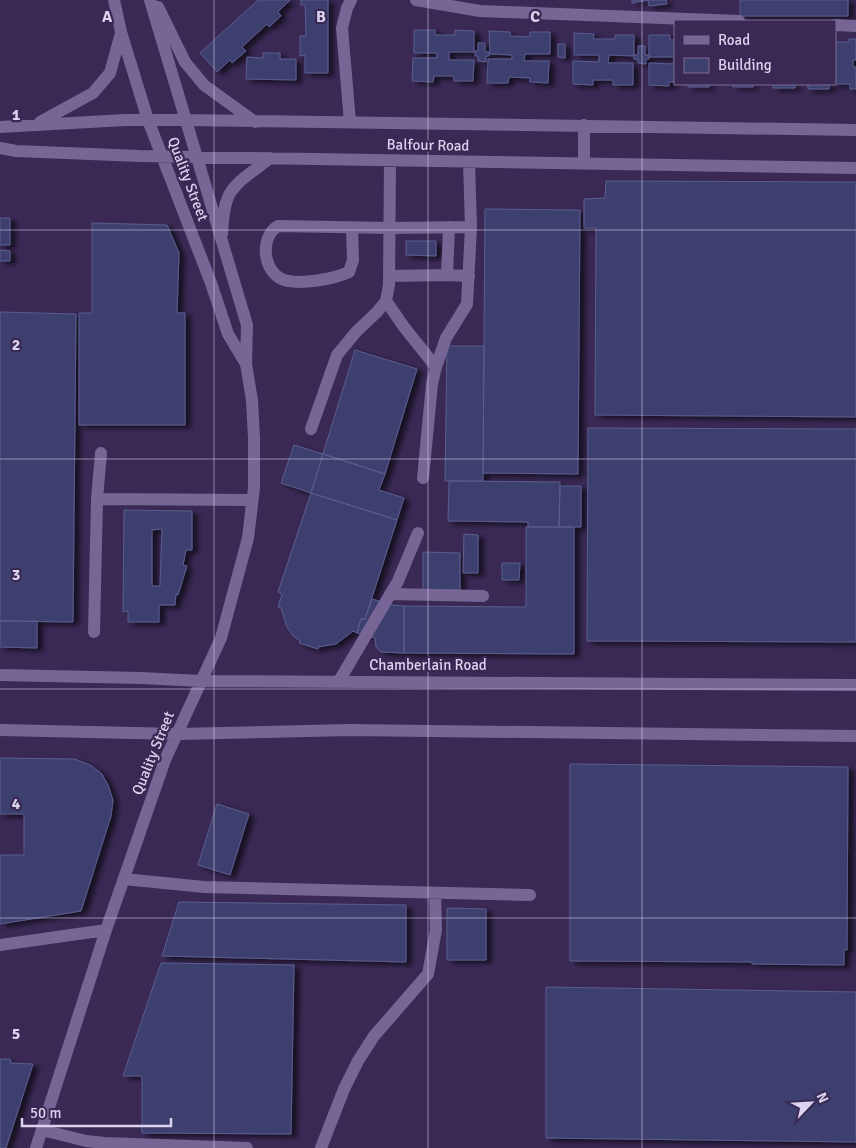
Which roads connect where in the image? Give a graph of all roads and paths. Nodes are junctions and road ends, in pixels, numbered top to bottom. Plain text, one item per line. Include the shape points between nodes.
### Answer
1 (114, 0) edge
2 (150, 0) edge
3 (155, 0) edge
4 (352, 0) edge
5 (416, 0) edge
6 (713, 20) edge
7 (836, 25) edge
8 (856, 26) edge
9 (121, 32) junction
10 (148, 120) junction
11 (185, 120) junction
12 (255, 122) junction
13 (350, 122) junction
14 (36, 124) junction
15 (584, 125) junction
16 (0, 127) edge
17 (856, 130) edge
18 (0, 148) edge
19 (162, 157) junction
20 (197, 157) junction
21 (270, 158) junction
22 (390, 161) junction
23 (469, 162) junction
24 (584, 163) junction
25 (856, 168) edge
26 (449, 227) junction
27 (471, 227) junction
28 (352, 228) junction
29 (390, 228) junction
30 (221, 241) junction
31 (447, 275) junction
32 (389, 276) junction
33 (469, 276) junction
34 (386, 301) junction
35 (246, 364) junction
36 (436, 367) junction
37 (311, 429) dead end
38 (101, 453) dead end
39 (423, 478) dead end
40 (97, 499) junction
41 (252, 500) junction
42 (418, 533) dead end
43 (390, 594) junction
44 (483, 596) dead end
45 (94, 632) dead end
46 (0, 675) edge
47 (201, 681) junction
48 (339, 681) junction
49 (856, 685) edge
50 (0, 730) edge
51 (178, 734) junction
52 (856, 736) edge
53 (124, 879) junction
54 (435, 893) junction
55 (530, 896) dead end
56 (106, 930) junction
57 (0, 945) edge
58 (42, 1130) junction
59 (36, 1148) edge
60 (247, 1148) edge
61 (322, 1148) edge

1 - 9 street, Quality Street
2 - 11 street, Quality Street
3 - 12 street via 185,62 204,85
4 - 13 street via 346,8 342,28
5 - 6 street via 480,11
7 - 8 street
9 - 10 street, Quality Street
9 - 14 street via 110,73 93,93
10 - 11 street, Balfour Road
10 - 14 street, Balfour Road
10 - 19 street, Quality Street
11 - 12 street, Balfour Road
11 - 20 street, Quality Street
12 - 13 street, Balfour Road
13 - 15 street, Balfour Road
14 - 16 street, Balfour Road
15 - 17 street, Balfour Road
15 - 24 street
18 - 19 street, Balfour Road
19 - 20 street, Balfour Road
19 - 35 street, Quality Street via 228,334
20 - 21 street, Balfour Road
20 - 30 street, Quality Street
21 - 22 street, Balfour Road
21 - 30 street via 229,195
22 - 23 street, Balfour Road
22 - 29 street
23 - 24 street, Balfour Road
23 - 27 street
24 - 25 street, Balfour Road
26 - 27 street
26 - 29 street
26 - 31 street
27 - 33 street
28 - 28 street via 278,226 268,236 268,265 284,280 307,282 349,272 354,260
28 - 29 street
29 - 32 street
30 - 35 street, Quality Street via 247,325
31 - 32 street
31 - 33 street
32 - 34 street
33 - 36 street via 467,304 446,338
34 - 36 street
34 - 37 street via 337,355
35 - 41 street, Quality Street via 254,438
36 - 39 street
38 - 40 street
40 - 41 street
40 - 45 street
41 - 47 street, Quality Street via 248,538 221,638
42 - 43 street
43 - 44 street
43 - 48 street
46 - 47 street, Chamberlain Road
47 - 48 street, Chamberlain Road
47 - 51 street, Quality Street
48 - 49 street, Chamberlain Road
50 - 51 street
51 - 52 street via 359,730
51 - 53 street, Quality Street via 165,760
53 - 54 street via 204,887
53 - 56 street, Quality Street
54 - 55 street
54 - 61 street via 436,930 428,974 374,1036 358,1061
56 - 57 street
56 - 58 street, Quality Street
58 - 59 street, Quality Street
58 - 60 street via 105,1143

